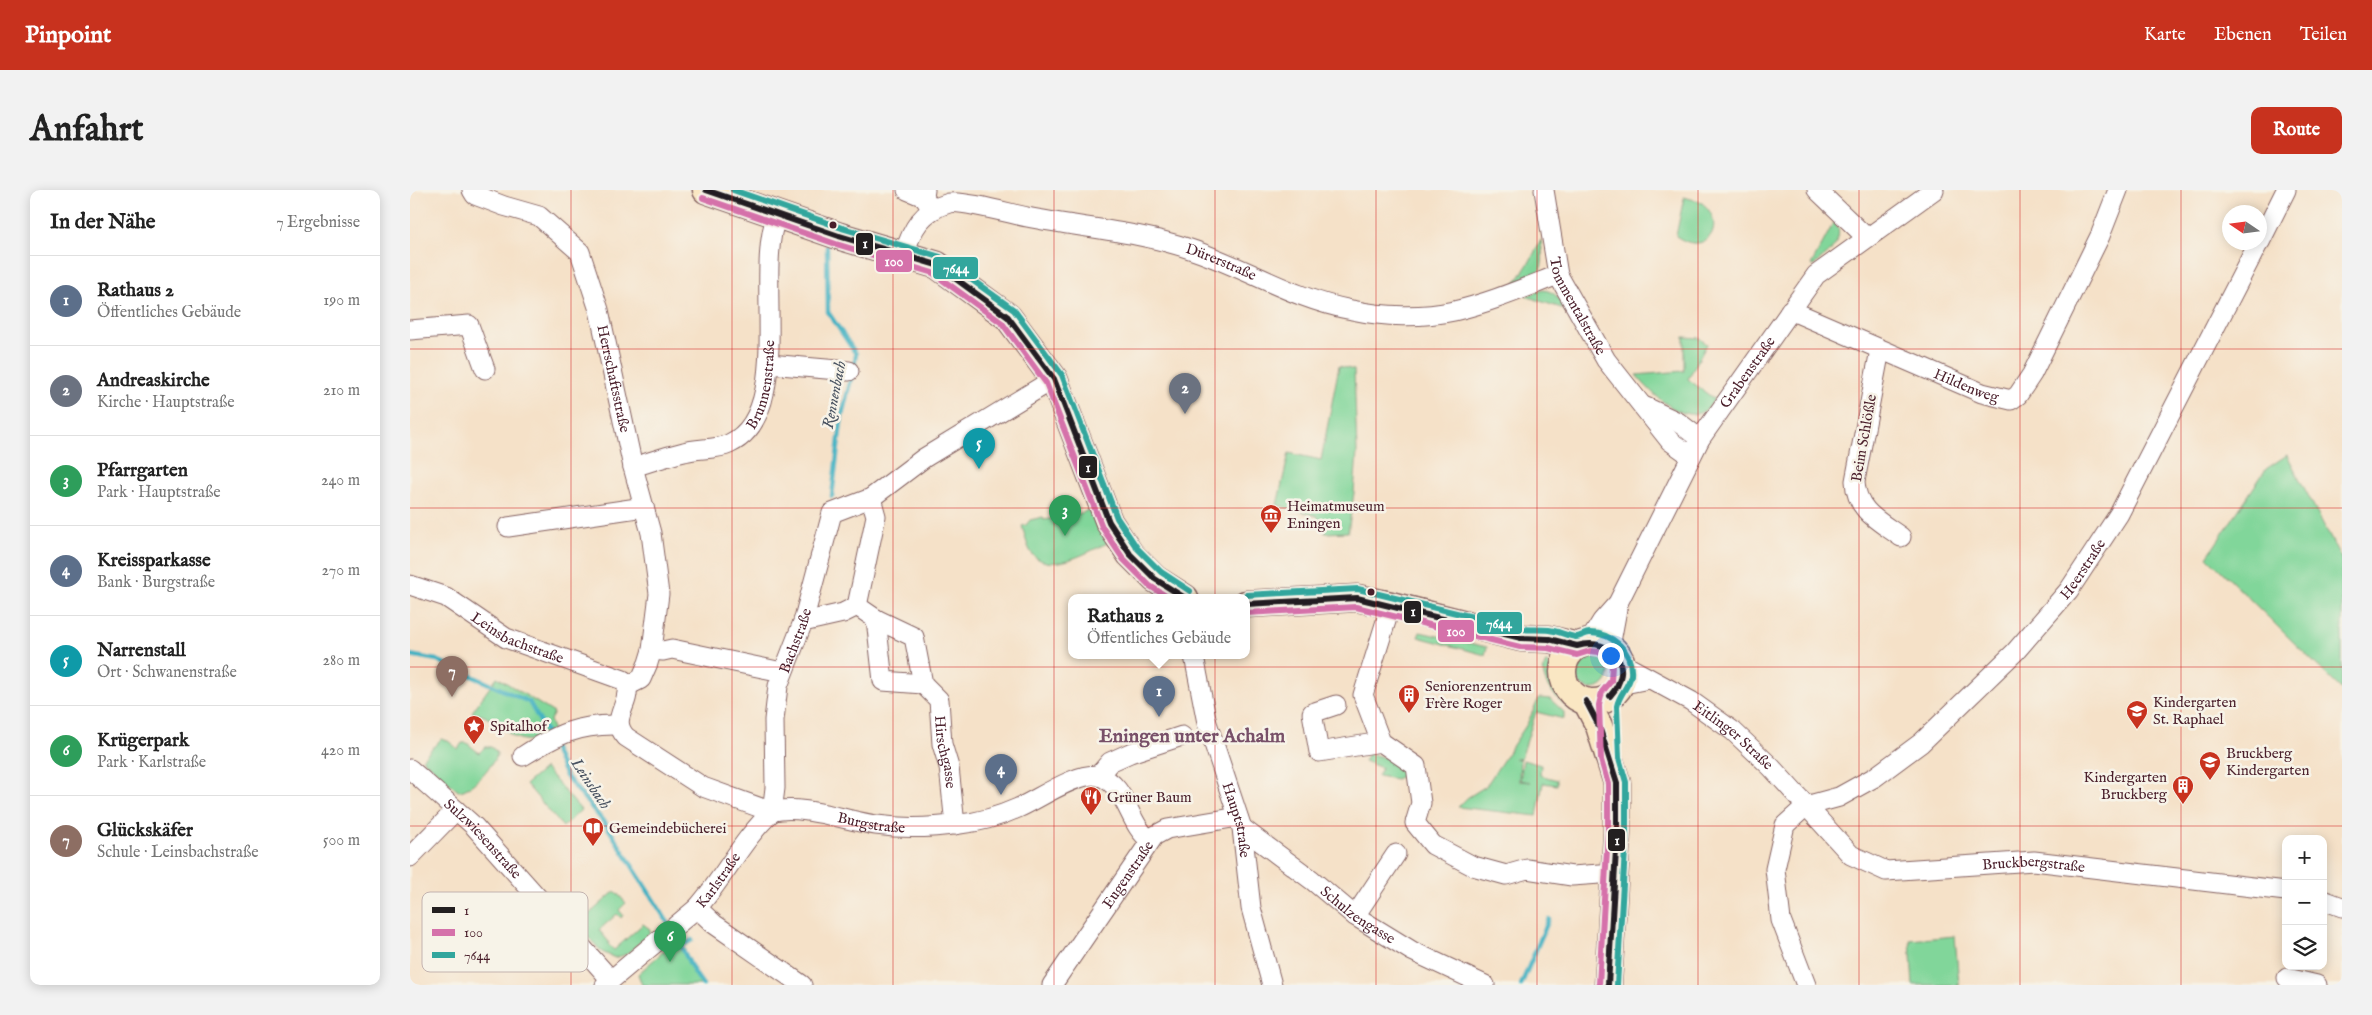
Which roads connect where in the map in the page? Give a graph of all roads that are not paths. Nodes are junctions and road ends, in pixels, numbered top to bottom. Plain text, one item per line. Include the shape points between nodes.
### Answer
1 (472, 190) edge
2 (706, 190) edge
3 (906, 190) edge
4 (1544, 190) edge
5 (1817, 190) edge
6 (1934, 190) edge
7 (2118, 190) edge
8 (2286, 190) edge
9 (927, 199) edge
10 (777, 215) junction
11 (2267, 227) edge
12 (1866, 237) junction
13 (2255, 250) edge
14 (904, 254) junction
15 (1558, 275) junction
16 (1790, 310) junction
17 (410, 330) edge
18 (1880, 350) junction
19 (769, 364) junction
20 (485, 370) dead end
21 (849, 370) dead end
22 (1054, 379) junction
23 (1645, 406) junction
24 (1700, 438) junction
25 (1691, 456) junction
26 (633, 467) junction
27 (871, 498) junction
28 (644, 506) junction
29 (508, 527) dead end
30 (1901, 537) dead end
31 (410, 585) edge
32 (1177, 594) edge
33 (1250, 604) edge
34 (1391, 604) junction
35 (857, 606) junction
36 (876, 619) junction
37 (802, 622) junction
38 (1521, 638) junction
39 (652, 650) junction
40 (1195, 659) edge
41 (1563, 667) junction
42 (1602, 669) junction
43 (782, 672) junction
44 (922, 684) junction
45 (627, 686) junction
46 (1336, 705) dead end
47 (618, 725) junction
48 (1182, 736) dead end
49 (1381, 742) junction
50 (523, 756) dead end
51 (410, 768) edge
52 (1098, 776) junction
53 (1806, 806) junction
54 (456, 810) junction
55 (772, 812) junction
56 (1240, 822) junction
57 (955, 825) junction
58 (1150, 840) junction
59 (1396, 854) dead end
60 (410, 857) edge
61 (1614, 873) junction
62 (2282, 891) edge
63 (530, 892) edge
64 (2327, 901) edge
65 (2342, 907) edge
66 (697, 908) junction
67 (1355, 916) junction
68 (588, 960) edge
69 (2287, 978) dead end
70 (608, 983) edge
71 (802, 985) edge
72 (1052, 985) edge
73 (1272, 985) edge
74 (1485, 985) edge
75 (1608, 985) edge
76 (1806, 985) edge
77 (2317, 985) edge

1 - 26 street, Herrschaftsstraße via 475,195 539,216 580,252 599,310
2 - 10 main road
3 - 9 street
4 - 15 street, Tommentalstraße
5 - 12 street
6 - 12 street, Grabenstraße
7 - 18 street, Hildenweg via 2100,236 2032,374 2011,400 1982,393
8 - 11 street, Heerstraße
9 - 14 street
9 - 15 street, Dürerstraße via 1114,231 1187,248 1303,296 1352,310 1400,316 1453,311
10 - 14 main road
10 - 19 street, Brunnenstraße via 771,229 768,264
12 - 16 street, Grabenstraße via 1816,275
13 - 53 street, Heerstraße via 2119,514 2063,598 1991,676 1906,756 1839,797
14 - 22 main road via 937,265 1008,317
15 - 23 street, Tommentalstraße via 1606,360
16 - 18 street, Hildenweg
16 - 24 street, Grabenstraße
17 - 20 street via 469,325
18 - 30 street, Beim Schlößle via 1855,481 1856,492 1864,509
19 - 21 street
19 - 26 street, Brunnenstraße via 763,398 749,430 728,444 684,452
22 - 27 street via 924,458
22 - 32 main road via 1109,522 1136,560 1154,579
23 - 24 street, Tommentalstraße via 1678,422
23 - 25 street, Tommentalstraße via 1670,441
24 - 25 street, Grabenstraße
25 - 42 street, Grabenstraße via 1618,604
26 - 28 street, Herrschaftsstraße
27 - 35 street via 876,516
27 - 37 street, Bachstraße via 832,513
28 - 29 street
28 - 39 street, Herrschaftsstraße via 659,594
31 - 45 street, Leinsbachstraße via 446,597 506,638 622,680
33 - 34 main road, Eitlinger Straße via 1357,598
34 - 38 main road, Eitlinger Straße
34 - 49 street via 1363,695
35 - 36 street
35 - 37 street via 843,613
36 - 44 street via 914,638
36 - 44 street via 883,681
37 - 43 street, Bachstraße
38 - 41 main road, Eitlinger Straße
38 - 42 main road, Eitlinger Straße via 1549,639
39 - 43 street via 672,649
39 - 45 street, Herrschaftsstraße via 641,679
40 - 56 street, Hauptstraße via 1207,723
41 - 42 main road via 1566,658
41 - 42 main road via 1570,691
42 - 53 street, Eitlinger Straße via 1649,679 1691,702 1733,731
42 - 61 main road via 1610,758 1617,783
43 - 55 street, Bachstraße via 774,710 775,788
44 - 57 street, Hirschgasse via 939,700 942,744 949,767
45 - 47 street via 628,693
46 - 49 street via 1312,713 1319,752
47 - 50 street via 587,725 552,738
47 - 55 street, Burgstraße via 620,731 635,744 703,787
48 - 52 street via 1130,752 1110,762
49 - 61 street via 1416,766 1421,803 1415,824 1433,844 1474,866 1506,875 1526,869 1572,876
51 - 54 street, Sulzwiesenstraße
52 - 57 street, Burgstraße via 1076,779 1001,814
52 - 58 street via 1112,785 1142,834
53 - 62 street, Bruckbergstraße via 1851,855 1886,872 2034,861
53 - 76 street via 1785,825 1775,869 1781,920
54 - 60 street
54 - 63 street, Sulzwiesenstraße via 474,826
55 - 57 street, Burgstraße via 797,810 905,828
55 - 66 street, Karlstraße via 757,825
56 - 58 street, Eugenstraße via 1167,829
56 - 67 street, Schulzengasse
56 - 73 street, Hauptstraße via 1251,908
58 - 72 street, Eugenstraße
59 - 67 street
61 - 75 main road
64 - 65 street
66 - 70 street, Karlstraße
66 - 71 street via 714,924
67 - 74 street, Schulzengasse via 1412,950
68 - 70 street, Sulzwiesenstraße
69 - 77 street

